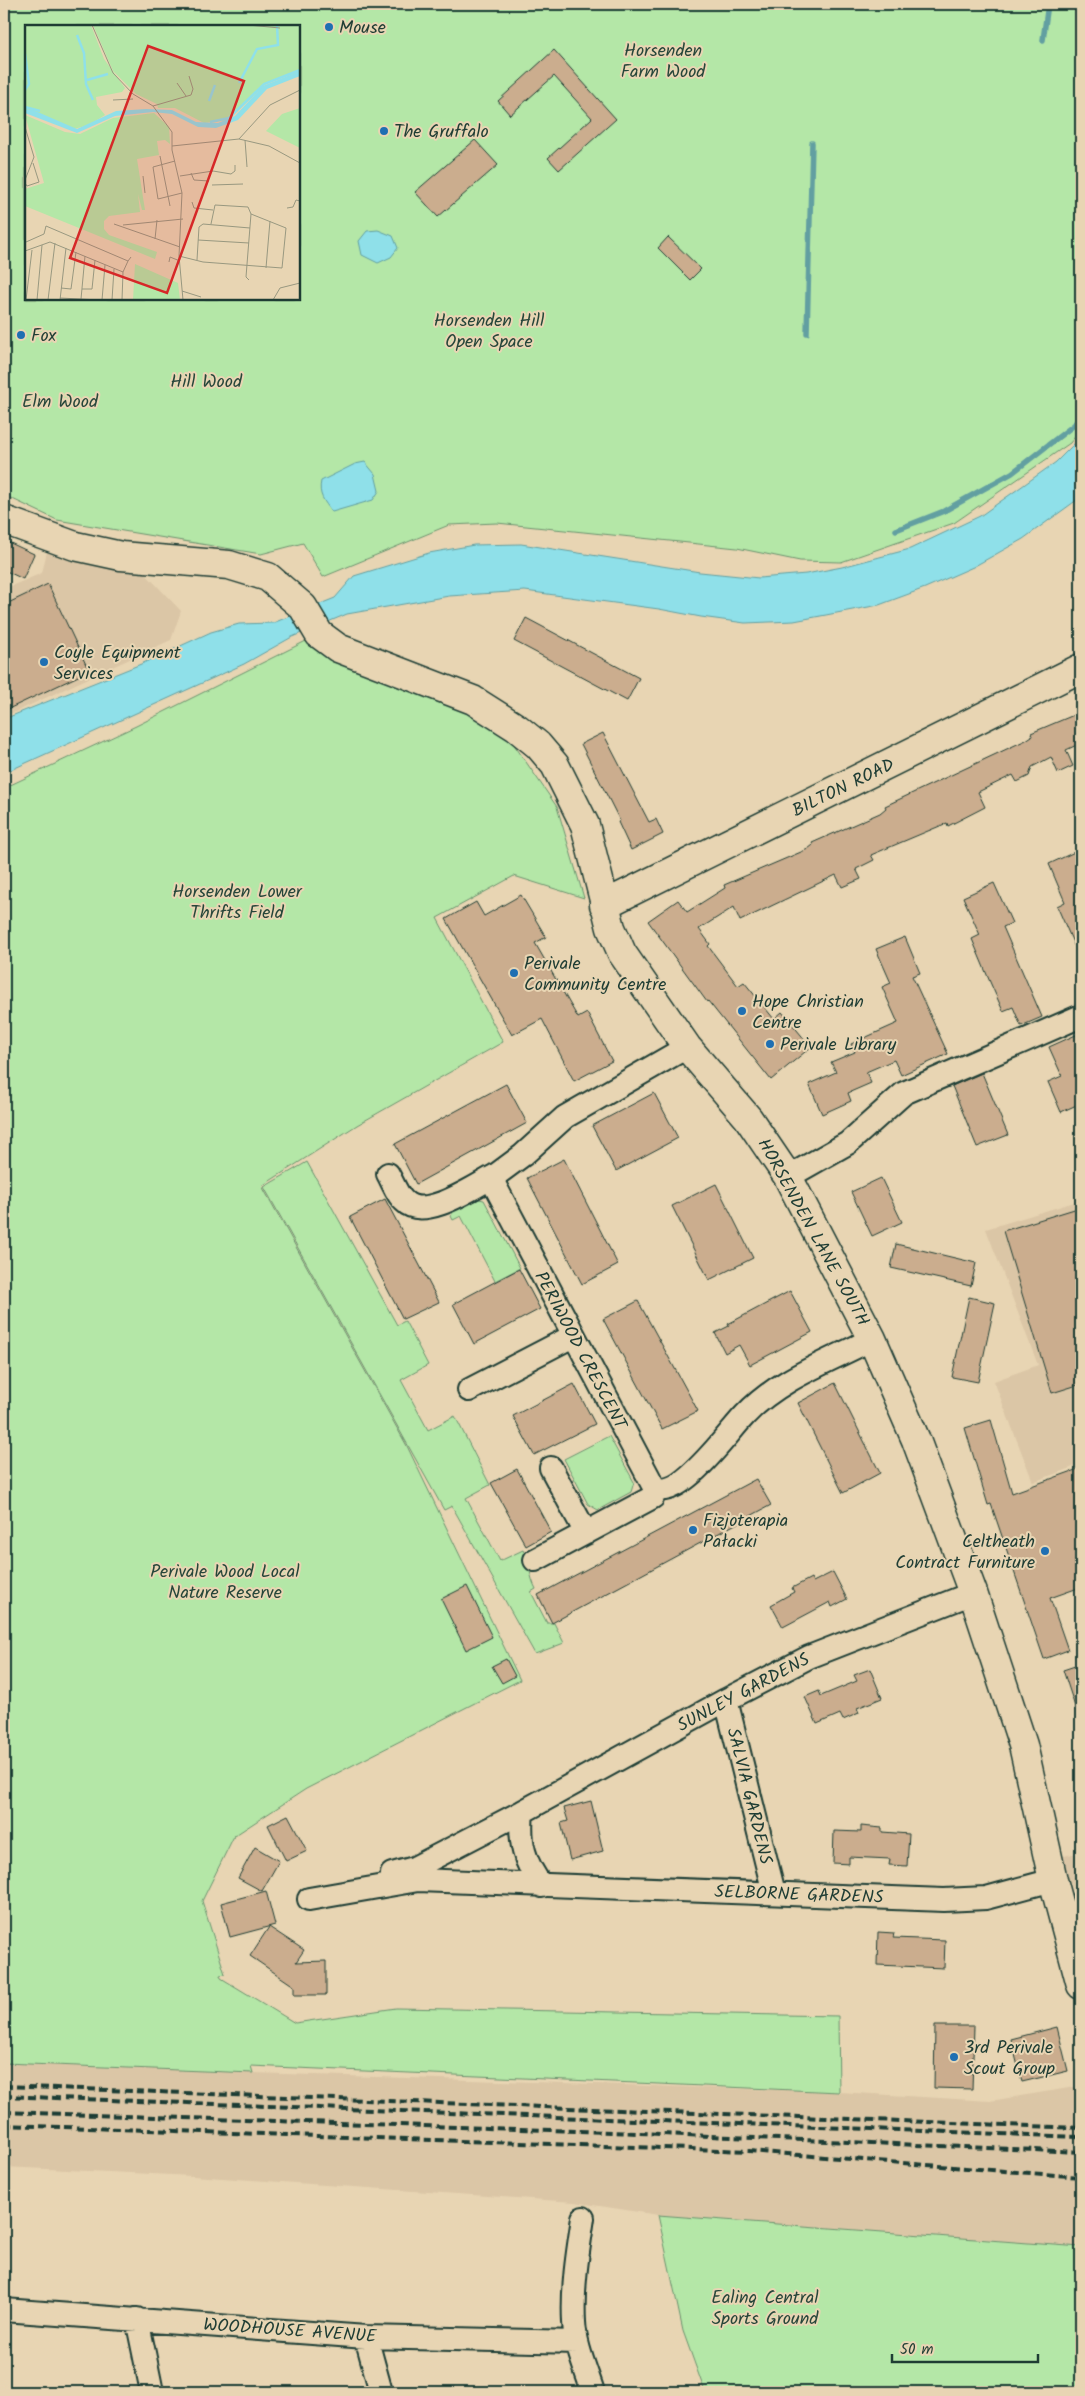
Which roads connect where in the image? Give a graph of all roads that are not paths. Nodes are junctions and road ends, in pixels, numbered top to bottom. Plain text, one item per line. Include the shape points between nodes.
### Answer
1 (4, 520) edge
2 (1081, 668) edge
3 (604, 904) junction
4 (1081, 1016) edge
5 (686, 1047) junction
6 (388, 1174) dead end
7 (496, 1175) junction
8 (788, 1177) junction
9 (573, 1336) junction
10 (872, 1339) junction
11 (468, 1390) dead end
12 (551, 1468) dead end
13 (657, 1489) junction
14 (586, 1533) junction
15 (535, 1560) dead end
16 (973, 1593) junction
17 (726, 1700) junction
18 (522, 1812) junction
19 (1053, 1880) junction
20 (542, 1886) junction
21 (774, 1893) junction
22 (310, 1899) joint
23 (1081, 1985) edge
24 (583, 2218) dead end
25 (4, 2310) edge
26 (137, 2319) junction
27 (366, 2337) junction
28 (577, 2342) junction
29 (152, 2392) edge
30 (381, 2392) edge
31 (593, 2392) edge

1 - 3 street, HORSENDEN LANE SOUTH via 75,546 112,554 218,563 268,576 303,607 320,634 338,648 461,694 517,728 555,765 577,806 591,844
2 - 3 street, BILTON ROAD
3 - 5 street, HORSENDEN LANE SOUTH via 622,953
4 - 8 street via 904,1093 848,1143
5 - 7 street via 565,1117
5 - 8 street, HORSENDEN LANE SOUTH via 748,1118
6 - 7 street via 404,1202 432,1208
7 - 9 street, PERIWOOD CRESCENT via 494,1184
8 - 10 street, HORSENDEN LANE SOUTH
9 - 11 street
9 - 13 street, PERIWOOD CRESCENT
10 - 13 street via 767,1395 745,1414 698,1469 670,1488
10 - 16 street, HORSENDEN LANE SOUTH via 916,1440
12 - 14 street
13 - 14 street via 653,1497
14 - 15 street
16 - 17 street, SUNLEY GARDENS via 808,1657
16 - 19 street, HORSENDEN LANE SOUTH via 1022,1745
17 - 18 street, SUNLEY GARDENS
17 - 21 street, SALVIA GARDENS
18 - 20 street via 520,1828 529,1870
18 - 22 street, SUNLEY GARDENS via 414,1868
19 - 21 street, SELBORNE GARDENS via 986,1898 944,1900
19 - 23 street, HORSENDEN LANE SOUTH
20 - 21 street, SELBORNE GARDENS
20 - 22 street, SELBORNE GARDENS via 418,1880
24 - 28 street via 574,2322
25 - 26 street, WOODHOUSE AVENUE
26 - 27 street, WOODHOUSE AVENUE
26 - 29 street
27 - 28 street, WOODHOUSE AVENUE
27 - 30 street
28 - 31 street

